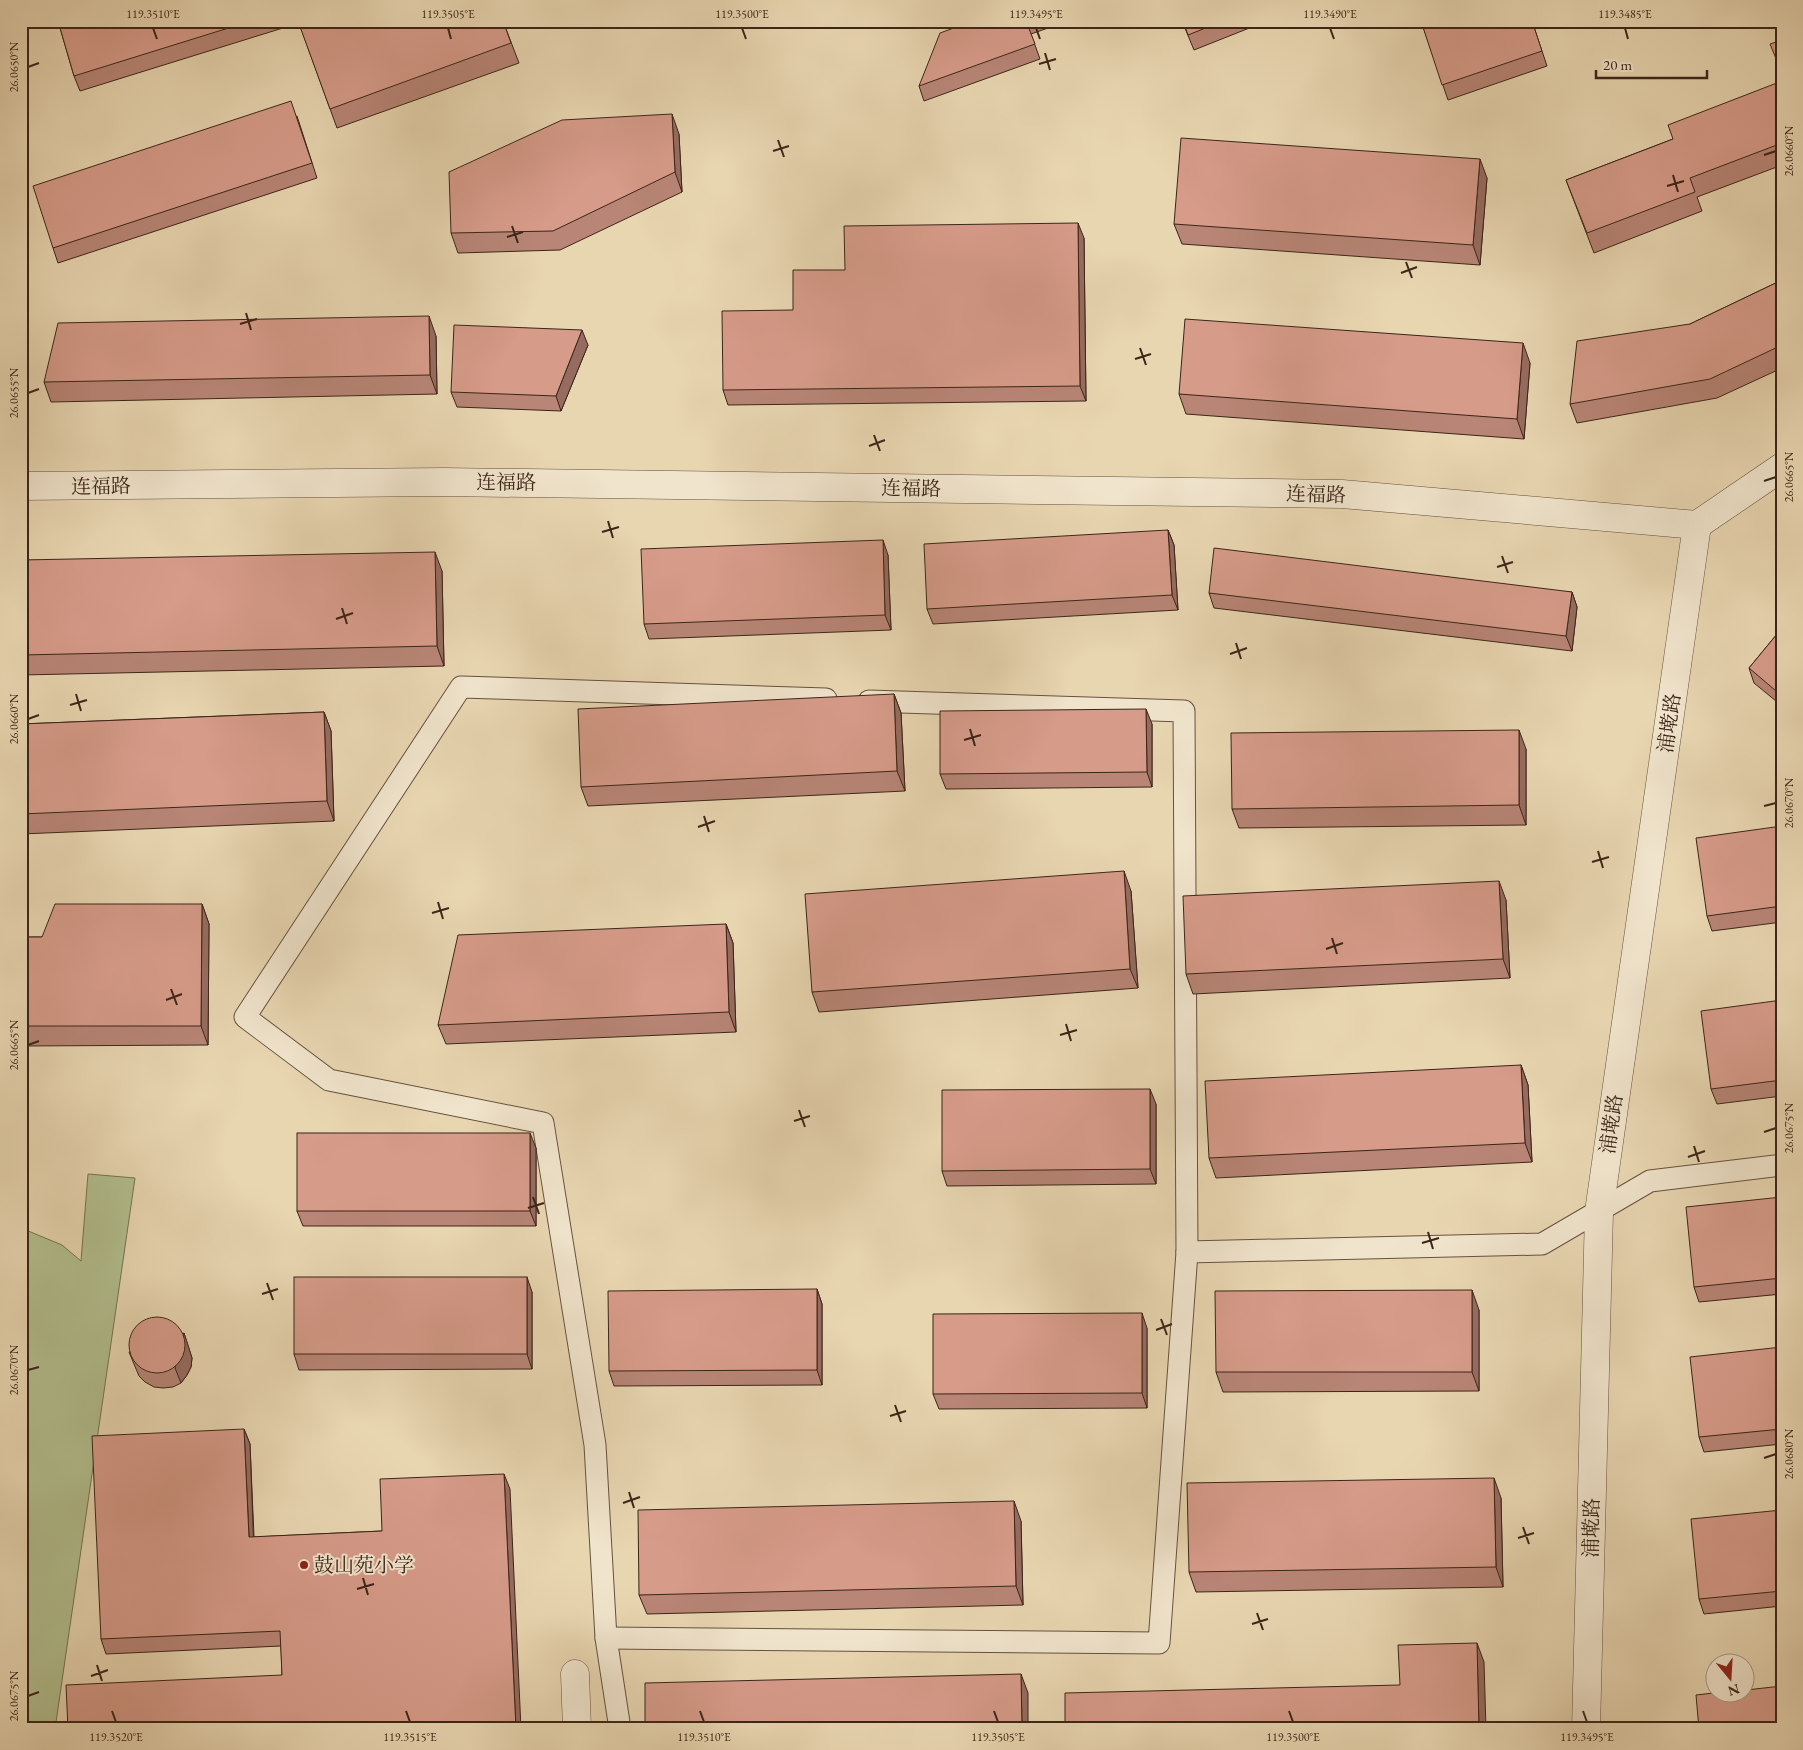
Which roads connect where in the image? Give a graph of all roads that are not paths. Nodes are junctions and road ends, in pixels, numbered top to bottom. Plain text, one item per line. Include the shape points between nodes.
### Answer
1 (1782, 467) edge
2 (21, 486) edge
3 (1697, 525) junction
4 (1782, 1165) edge
5 (1599, 1212) junction
6 (1188, 1252) junction
7 (606, 1638) junction
8 (575, 1674) dead end
9 (577, 1729) edge
10 (620, 1729) edge
11 (1586, 1729) edge

1 - 3 street
2 - 3 street, 连福路 via 444,482 1342,494
3 - 5 street, 浦墘路
4 - 5 lane via 1650,1182
5 - 6 lane via 1542,1244
5 - 11 street, 浦墘路
6 - 7 lane via 1159,1643
6 - 7 lane via 1184,711 461,687 245,1017 329,1080 543,1123 595,1445
7 - 10 lane
8 - 9 street

